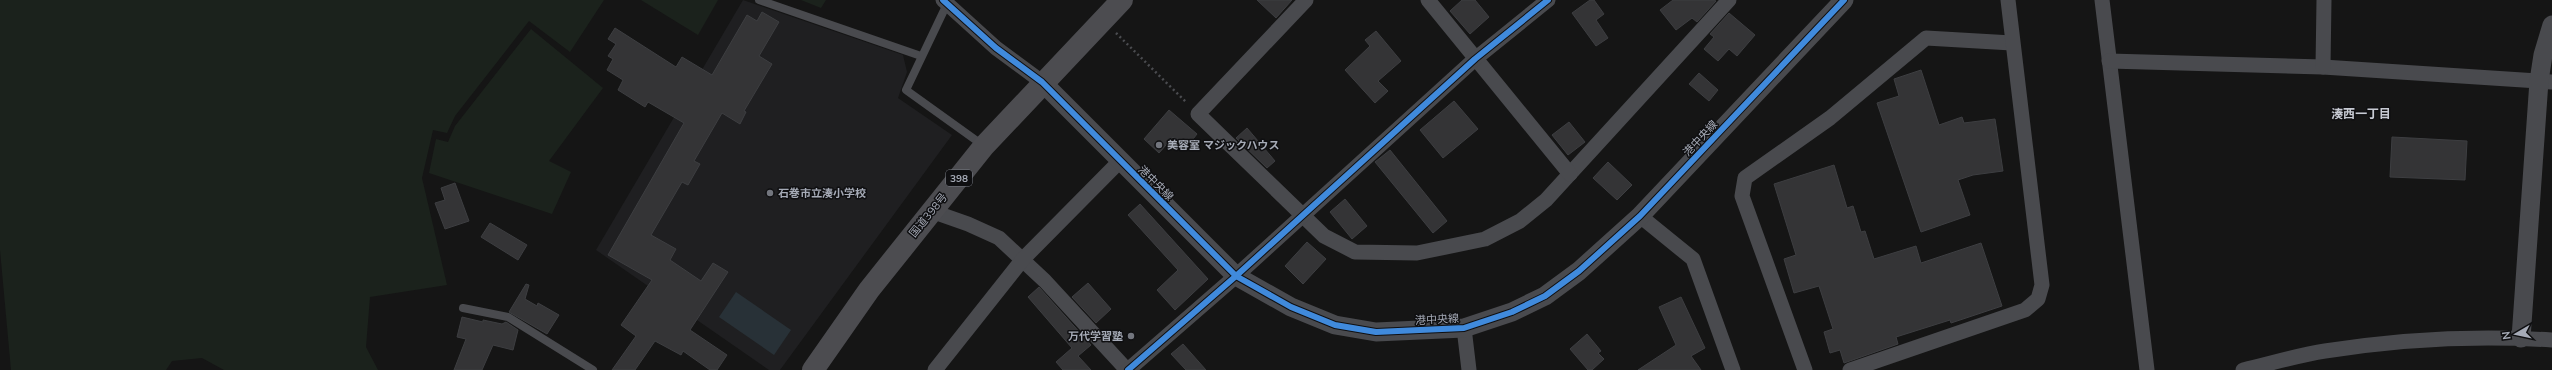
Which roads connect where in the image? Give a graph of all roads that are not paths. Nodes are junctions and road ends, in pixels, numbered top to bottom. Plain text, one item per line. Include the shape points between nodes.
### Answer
1 (759, 0) edge
2 (1122, 0) edge
3 (1306, 0) edge
4 (1428, 0) edge
5 (1548, 0) edge
6 (1729, 0) edge
7 (1844, 0) edge
8 (2008, 0) edge
9 (2102, 0) edge
10 (2324, 0) edge
11 (945, 2) edge
12 (2552, 25) edge
13 (2012, 43) junction
14 (921, 56) junction
15 (1475, 59) junction
16 (2109, 61) junction
17 (2323, 67) junction
18 (2545, 81) edge
19 (1042, 82) junction
20 (984, 146) junction
21 (1120, 161) junction
22 (1570, 174) junction
23 (931, 211) junction
24 (1640, 216) junction
25 (1302, 217) junction
26 (1023, 259) junction
27 (1236, 276) junction
28 (463, 308) dead end
29 (1464, 328) junction
30 (2521, 338) junction
31 (2552, 340) edge
32 (593, 370) edge
33 (813, 370) edge
34 (935, 370) edge
35 (1128, 370) edge
36 (1469, 370) edge
37 (1733, 370) edge
38 (1805, 370) edge
39 (1850, 370) edge
40 (2147, 370) edge
41 (2243, 370) edge

1 - 14 lane
2 - 19 highway, 国道398号 / 398
3 - 25 street via 1198,114
4 - 15 street
5 - 15 street
6 - 22 street
7 - 24 street, 港中央線
8 - 13 street
9 - 16 street
10 - 17 street
11 - 14 lane
11 - 19 street via 996,48
12 - 18 street via 2543,55
13 - 38 street via 1926,38 1830,118 1745,178 1742,196
13 - 39 street via 2042,285 2038,298 2025,310
14 - 20 lane via 906,90
15 - 22 street
15 - 25 street
16 - 17 street
16 - 40 street
17 - 18 street
18 - 30 street
19 - 20 highway, 国道398号 / 398
19 - 21 street, 港中央線
20 - 23 highway, 国道398号 / 398
21 - 26 street
21 - 27 street, 港中央線
22 - 25 street via 1546,200 1520,222 1485,239 1443,249 1417,253 1355,252 1324,236
23 - 26 street via 999,238
23 - 33 highway, 国道398号 / 398 via 869,290
24 - 29 street, 港中央線 via 1579,271 1545,296 1512,312
24 - 37 street via 1693,259
25 - 27 street
26 - 34 street
26 - 35 street
27 - 29 street, 港中央線 via 1291,307 1335,325 1376,332
27 - 35 street
28 - 32 lane via 508,317
29 - 36 street
30 - 31 street
30 - 41 street via 2421,339 2324,351

